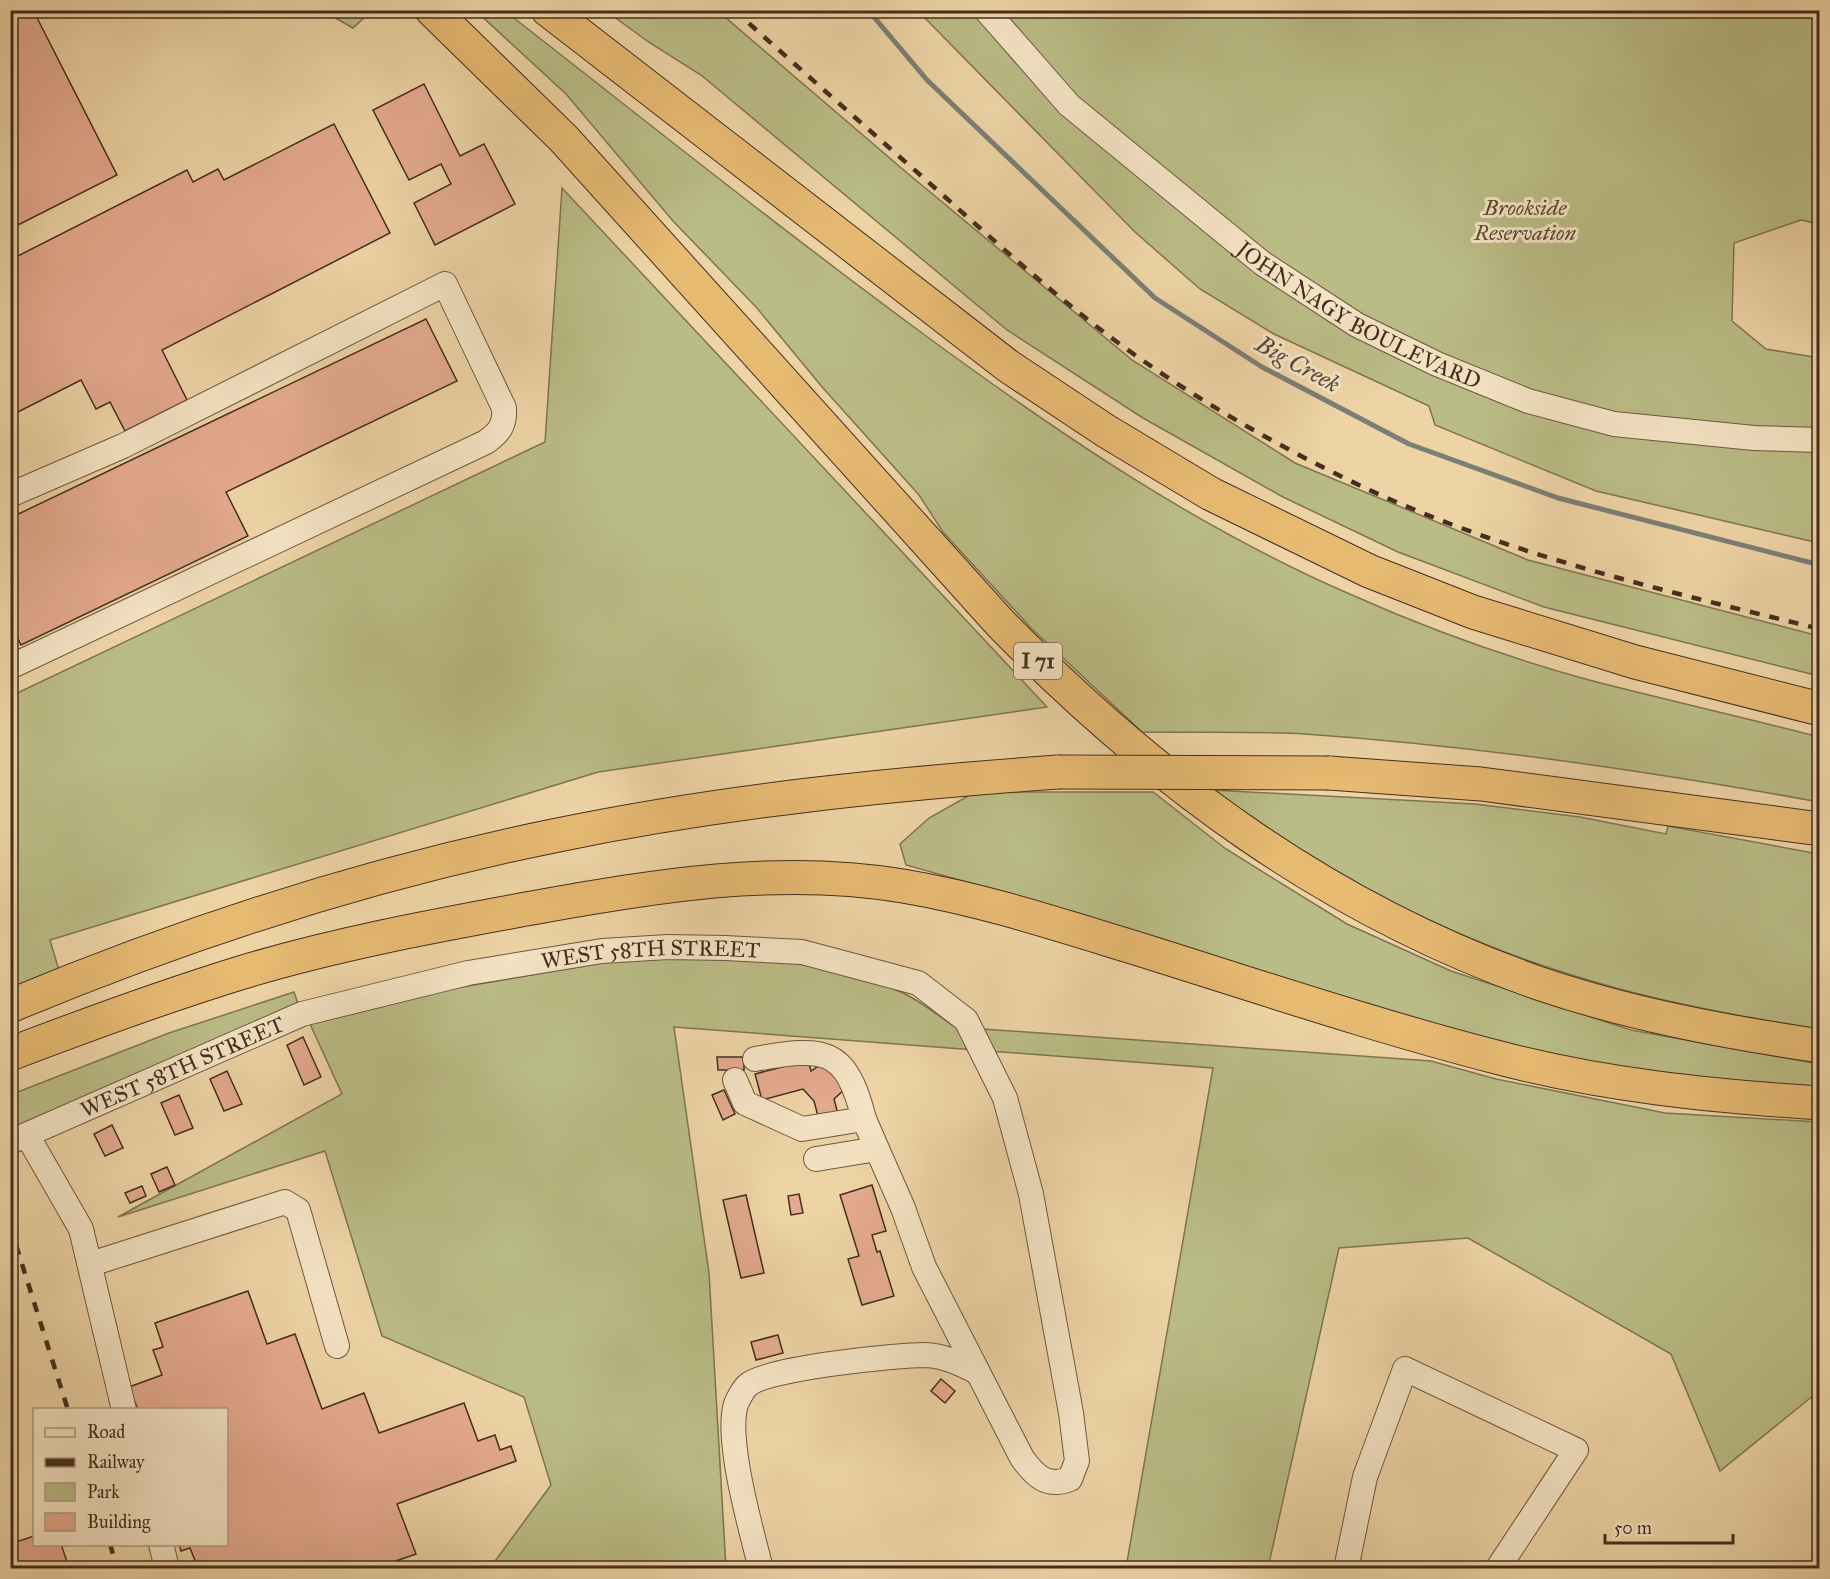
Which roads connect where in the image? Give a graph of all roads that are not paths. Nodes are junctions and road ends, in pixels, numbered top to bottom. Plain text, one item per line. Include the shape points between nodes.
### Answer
1 (432, 10) edge
2 (548, 10) edge
3 (986, 10) edge
4 (1820, 440) edge
5 (10, 495) edge
6 (10, 667) edge
7 (1820, 709) edge
8 (1820, 829) edge
9 (10, 1006) edge
10 (1820, 1046) edge
11 (12, 1053) edge
12 (755, 1059) dead end
13 (735, 1080) dead end
14 (1820, 1103) edge
15 (864, 1119) junction
16 (19, 1138) edge
17 (877, 1149) junction
18 (816, 1159) dead end
19 (91, 1264) junction
20 (337, 1346) dead end
21 (977, 1372) junction
22 (124, 1408) edge
23 (161, 1546) edge
24 (760, 1566) dead end
25 (167, 1569) edge
26 (1352, 1569) edge
27 (1498, 1569) edge

1 - 10 highway, I 71 via 564,139 1001,624 1072,694 1188,791 1305,874 1410,930 1478,960 1540,983 1641,1012
2 - 7 highway via 1008,366 1211,494 1359,567 1473,612 1635,662
3 - 4 street, JOHN NAGY BOULEVARD via 1069,105 1262,263 1357,325 1437,364 1528,401 1614,424 1754,438
5 - 6 street via 144,436 445,284 504,408 504,423 486,442
8 - 9 highway, bridge via 1481,784 1329,773 1058,772 934,781 799,795 558,835 460,857 296,902 114,963
11 - 14 highway via 244,972 431,927 673,884 842,879 900,885 1006,908 1439,1042 1560,1073 1678,1090
12 - 15 street, WEST 58TH STREET via 815,1053 836,1059 848,1072
13 - 15 street via 745,1103 802,1129
15 - 17 street, WEST 58TH STREET
16 - 19 street via 81,1229
16 - 21 street, WEST 58TH STREET via 302,1014 468,973 602,951 668,947 802,952 918,983 966,1020 1005,1098 1031,1194 1077,1461 1070,1479 1044,1480 1028,1467
17 - 18 street
17 - 21 street, WEST 58TH STREET via 924,1267
19 - 20 street via 285,1202 298,1210
19 - 22 street
21 - 24 street via 954,1360 927,1355 794,1368 748,1384 736,1405 735,1446
23 - 25 street
26 - 27 street via 1347,1564 1365,1477 1405,1369 1576,1450

